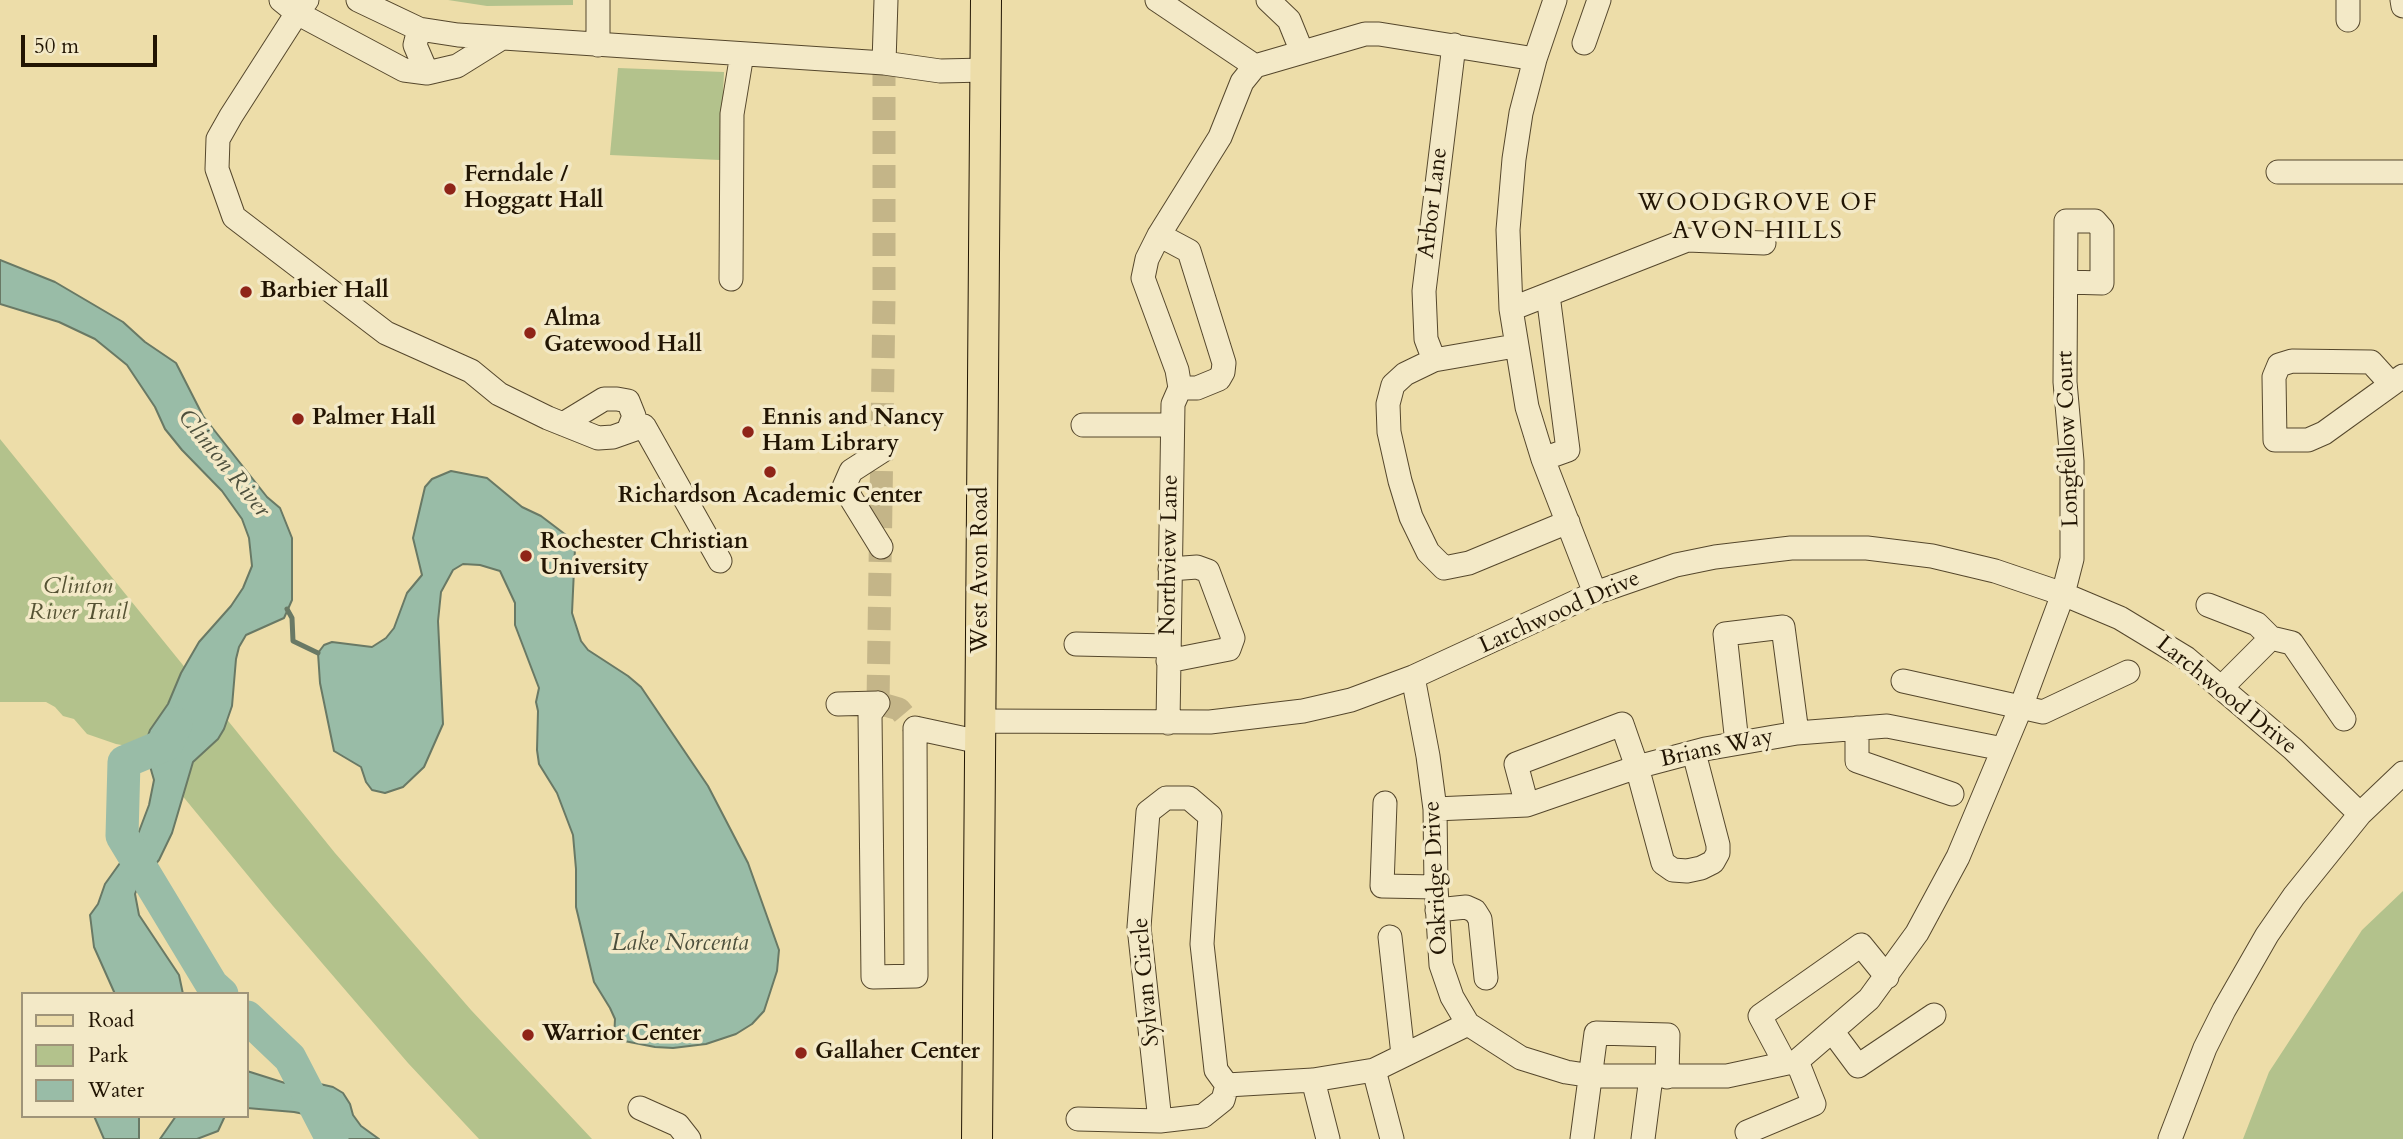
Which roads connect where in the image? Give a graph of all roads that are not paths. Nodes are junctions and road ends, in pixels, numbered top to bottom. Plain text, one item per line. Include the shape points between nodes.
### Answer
1 (358, 0) edge
2 (598, 0) edge
3 (886, 0) edge
4 (986, 0) edge
5 (1157, 0) edge
6 (1268, 0) edge
7 (1555, 0) edge
8 (1599, 0) edge
9 (2402, 0) edge
10 (295, 4) edge
11 (2403, 6) edge
12 (419, 29) junction
13 (502, 38) junction
14 (1584, 43) dead end
15 (598, 45) junction
16 (1454, 45) junction
17 (1303, 52) junction
18 (742, 54) junction
19 (1535, 59) junction
20 (884, 63) junction
21 (1255, 66) junction
22 (986, 70) junction
23 (427, 73) junction
24 (2278, 172) dead end
25 (2403, 172) edge
26 (1159, 235) junction
27 (1764, 243) dead end
28 (731, 279) dead end
29 (2066, 282) dead end
30 (1548, 295) junction
31 (1511, 309) junction
32 (1516, 346) junction
33 (1434, 360) junction
34 (2397, 380) edge
35 (1180, 388) junction
36 (563, 424) junction
37 (1083, 425) dead end
38 (1172, 425) junction
39 (628, 431) junction
40 (882, 451) dead end
41 (1543, 460) junction
42 (1568, 522) junction
43 (881, 547) dead end
44 (720, 561) dead end
45 (1170, 569) junction
46 (1595, 593) junction
47 (2063, 594) junction
48 (2208, 605) dead end
49 (2271, 638) junction
50 (1076, 644) dead end
51 (1169, 653) junction
52 (2128, 672) dead end
53 (1413, 677) junction
54 (1903, 681) dead end
55 (2221, 688) junction
56 (838, 704) dead end
57 (2021, 706) junction
58 (2344, 719) dead end
59 (1168, 723) junction
60 (1857, 729) junction
61 (980, 732) junction
62 (1797, 733) junction
63 (1737, 743) junction
64 (2003, 749) junction
65 (1694, 753) junction
66 (1637, 766) junction
67 (2403, 773) edge
68 (1952, 794) dead end
69 (1385, 803) dead end
70 (1527, 805) junction
71 (1434, 809) junction
72 (2360, 814) junction
73 (1437, 898) junction
74 (1390, 937) dead end
75 (1486, 978) dead end
76 (1887, 978) junction
77 (1934, 1015) dead end
78 (1468, 1024) junction
79 (1832, 1031) junction
80 (1403, 1055) junction
81 (1791, 1062) junction
82 (1374, 1070) junction
83 (1592, 1076) junction
84 (1659, 1077) junction
85 (1313, 1080) junction
86 (1227, 1085) junction
87 (640, 1108) dead end
88 (1078, 1119) dead end
89 (1160, 1121) junction
90 (1747, 1132) dead end
91 (689, 1139) edge
92 (977, 1139) edge
93 (1328, 1139) edge
94 (1392, 1139) edge
95 (1582, 1139) edge
96 (1643, 1139) edge
97 (2170, 1139) edge

1 - 12 street
2 - 15 street
3 - 20 street
4 - 22 main road, West Avon Road
5 - 21 street
6 - 17 street via 1289,20
7 - 19 street
8 - 14 street
9 - 11 street
10 - 23 street via 404,70
10 - 36 street via 218,139 217,169 234,217 386,333 471,371 499,394
12 - 13 street
12 - 23 street via 415,45
13 - 15 street
13 - 23 street via 457,66
15 - 18 street
16 - 17 street via 1379,33
16 - 19 street
16 - 33 street, Arbor Lane via 1424,291 1426,339
17 - 21 street
18 - 20 street
18 - 28 street via 732,114
19 - 31 street via 1521,113 1511,185
20 - 22 street via 940,71
21 - 26 street, Northview Lane via 1242,82 1220,137
22 - 61 main road, West Avon Road
24 - 25 street
26 - 35 street, Northview Lane via 1146,259 1143,278
26 - 35 street via 1189,251 1224,363 1219,379 1197,388
27 - 30 street via 1687,240
29 - 47 street, Longfellow Court via 2072,559
30 - 31 street
30 - 41 street via 1568,450
31 - 32 street
32 - 33 street
32 - 41 street
33 - 42 street via 1393,385 1388,404 1400,481 1428,552 1444,568 1469,563
34 - 34 street via 2324,433 2308,440 2274,440 2274,377 2279,365 2291,361 2371,362
35 - 38 street, Northview Lane
36 - 39 street via 598,438
36 - 39 street via 604,400 617,399 628,401 634,416
37 - 38 street
38 - 45 street, Northview Lane
39 - 44 street via 644,426
40 - 43 street via 852,471 844,487
41 - 42 street
42 - 46 street
45 - 51 street, Northview Lane
45 - 51 street via 1208,571 1233,638 1229,649
46 - 47 street, Larchwood Drive via 1676,565 1715,557 1842,547 1966,563
46 - 53 street, Larchwood Drive
47 - 55 street, Larchwood Drive via 2120,618 2186,658
47 - 57 street, Longfellow Court
48 - 49 street via 2257,624
49 - 55 street
49 - 58 street via 2292,643
50 - 51 street
51 - 59 street, Northview Lane
52 - 57 street via 2043,712
53 - 59 street, Larchwood Drive via 1351,700 1303,711
53 - 71 street, Oakridge Drive
54 - 57 street
55 - 72 street, Larchwood Drive
56 - 61 street, Larchwood Drive via 878,703 870,714 873,977 916,976 915,728
57 - 64 street, Oakridge Drive
59 - 61 street, Larchwood Drive
60 - 62 street, Brians Way
60 - 64 street, Brians Way via 1887,726
60 - 68 street via 1857,761
61 - 92 main road, West Avon Road
62 - 63 street, Brians Way
62 - 63 street via 1783,626 1725,634
63 - 65 street, Brians Way
64 - 76 street, Oakridge Drive via 1958,857
65 - 66 street, Brians Way
65 - 66 street via 1718,845 1713,862 1701,868 1672,870 1663,863
66 - 70 street, Brians Way
66 - 70 street via 1622,724 1516,764
67 - 72 street
69 - 73 street via 1382,886
70 - 71 street, Brians Way
71 - 73 street, Oakridge Drive
72 - 97 street via 2294,896 2245,972 2205,1048
73 - 75 street via 1475,911 1480,919
73 - 78 street, Oakridge Drive via 1441,965
74 - 80 street
76 - 79 street, Oakridge Drive
76 - 81 street via 1861,945 1760,1016
77 - 79 street via 1858,1066
78 - 80 street
78 - 83 street, Oakridge Drive via 1521,1058
79 - 81 street, Oakridge Drive
80 - 82 street
81 - 84 street, Oakridge Drive via 1727,1076
81 - 90 street via 1814,1104
82 - 85 street
82 - 94 street
83 - 84 street, Oakridge Drive
83 - 84 street via 1596,1033 1668,1035
83 - 95 street
84 - 96 street
85 - 86 street
85 - 93 street
86 - 89 street via 1223,1100 1203,1116
86 - 89 street, Sylvan Circle via 1216,1070 1202,944 1210,816 1189,798 1166,798 1148,812 1139,928
87 - 91 street via 678,1125
88 - 89 street

